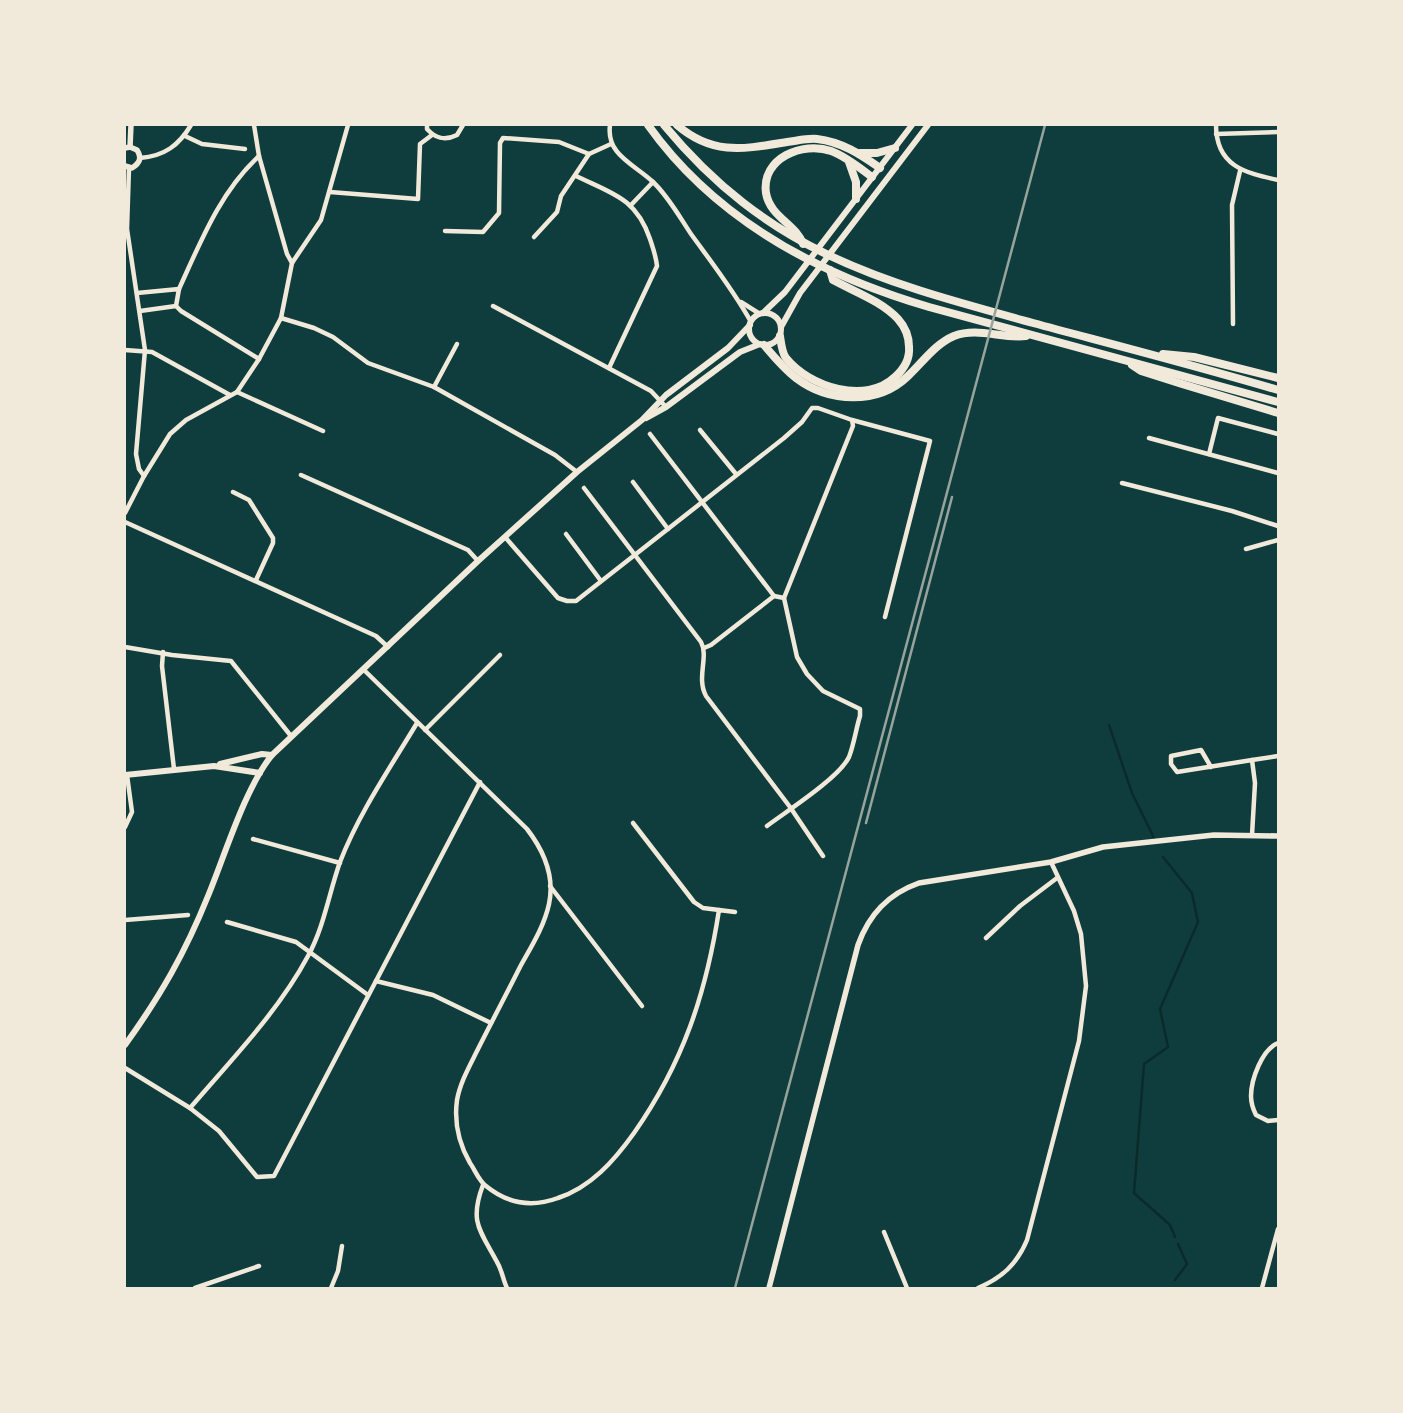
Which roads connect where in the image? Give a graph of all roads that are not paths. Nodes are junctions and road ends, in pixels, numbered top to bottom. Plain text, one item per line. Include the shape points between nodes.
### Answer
1 (131, 125) edge
2 (191, 125) edge
3 (254, 125) edge
4 (348, 125) edge
5 (426, 125) edge
6 (463, 125) edge
7 (610, 125) edge
8 (648, 125) edge
9 (664, 125) edge
10 (677, 125) edge
11 (912, 125) edge
12 (928, 125) edge
13 (1216, 125) edge
14 (1278, 132) edge
15 (1216, 134) junction
16 (432, 135) junction
17 (185, 136) junction
18 (611, 144) junction
19 (127, 148) edge
20 (895, 148) junction
21 (245, 149) dead end
22 (857, 152) junction
23 (590, 154) junction
24 (259, 156) junction
25 (140, 158) junction
26 (849, 162) junction
27 (127, 167) edge
28 (880, 168) junction
29 (1240, 171) junction
30 (890, 174) junction
31 (576, 176) junction
32 (872, 177) junction
33 (1278, 180) edge
34 (653, 182) junction
35 (882, 184) junction
36 (330, 192) junction
37 (856, 199) junction
38 (631, 205) junction
39 (445, 231) dead end
40 (534, 237) dead end
41 (804, 244) junction
42 (292, 263) junction
43 (830, 270) junction
44 (179, 288) junction
45 (137, 294) junction
46 (740, 301) junction
47 (176, 306) junction
48 (494, 306) dead end
49 (140, 311) junction
50 (761, 314) junction
51 (281, 318) junction
52 (750, 324) junction
53 (1233, 324) dead end
54 (781, 327) junction
55 (1030, 335) junction
56 (780, 336) junction
57 (457, 344) dead end
58 (762, 345) junction
59 (125, 350) edge
60 (145, 350) junction
61 (1136, 351) junction
62 (258, 359) junction
63 (1124, 360) junction
64 (609, 368) junction
65 (1278, 378) edge
66 (434, 387) junction
67 (1278, 390) edge
68 (237, 392) junction
69 (230, 395) junction
70 (660, 400) junction
71 (1278, 402) edge
72 (666, 407) junction
73 (1278, 413) edge
74 (642, 420) junction
75 (852, 420) junction
76 (323, 430) dead end
77 (700, 430) dead end
78 (650, 434) dead end
79 (1278, 434) edge
80 (1149, 438) dead end
81 (1209, 454) junction
82 (577, 472) junction
83 (1278, 473) edge
84 (736, 474) junction
85 (301, 475) dead end
86 (144, 476) junction
87 (633, 482) dead end
88 (1122, 483) dead end
89 (584, 488) dead end
90 (233, 492) dead end
91 (702, 502) junction
92 (125, 512) edge
93 (125, 522) edge
94 (1278, 526) edge
95 (668, 529) junction
96 (566, 534) dead end
97 (505, 537) junction
98 (1278, 540) edge
99 (1246, 549) dead end
100 (636, 555) junction
101 (478, 561) junction
102 (256, 580) junction
103 (601, 581) junction
104 (774, 596) junction
105 (784, 598) junction
106 (885, 617) dead end
107 (125, 647) edge
108 (388, 647) junction
109 (704, 648) junction
110 (163, 652) junction
111 (500, 655) dead end
112 (364, 670) junction
113 (417, 723) junction
114 (425, 730) junction
115 (291, 736) junction
116 (272, 755) junction
117 (1278, 756) edge
118 (1252, 760) junction
119 (214, 766) junction
120 (1211, 766) junction
121 (174, 769) junction
122 (260, 773) junction
123 (126, 775) edge
124 (480, 782) junction
125 (790, 808) junction
126 (633, 823) dead end
127 (767, 826) dead end
128 (125, 827) edge
129 (1252, 835) junction
130 (1278, 836) edge
131 (253, 839) dead end
132 (823, 856) dead end
133 (1051, 862) junction
134 (340, 863) junction
135 (1058, 878) junction
136 (550, 886) junction
137 (719, 910) junction
138 (735, 912) dead end
139 (188, 915) dead end
140 (125, 920) edge
141 (226, 922) dead end
142 (986, 938) dead end
143 (310, 954) junction
144 (376, 981) junction
145 (368, 995) junction
146 (642, 1006) dead end
147 (491, 1023) junction
148 (1278, 1043) edge
149 (125, 1045) edge
150 (125, 1068) edge
151 (190, 1108) junction
152 (1278, 1120) edge
153 (483, 1185) junction
154 (1278, 1229) edge
155 (884, 1232) dead end
156 (342, 1246) dead end
157 (260, 1266) dead end
158 (195, 1288) edge
159 (331, 1288) edge
160 (507, 1288) edge
161 (769, 1288) edge
162 (907, 1288) edge
163 (978, 1288) edge
164 (1262, 1288) edge

1 - 19 street
2 - 17 street
3 - 24 street
4 - 36 street
5 - 16 street
6 - 16 street via 457,135 448,138
7 - 18 street via 608,136
8 - 43 highway via 687,172 730,210 796,254
9 - 41 highway via 728,191
10 - 22 highway via 698,140 728,149 812,139 835,143
11 - 20 main road
12 - 30 main road
13 - 15 street
14 - 15 street
15 - 29 street via 1222,153
16 - 36 street via 420,144 418,199
17 - 21 street via 202,144
17 - 25 street via 164,153
18 - 23 street
18 - 34 street via 622,158
19 - 25 street via 137,150
20 - 22 highway via 877,153
20 - 28 main road
22 - 28 highway
23 - 31 street
23 - 39 street via 559,142 502,138 499,213 483,232
24 - 42 street
24 - 44 street via 242,172 224,197
25 - 27 street via 139,163
26 - 32 highway
26 - 37 highway via 856,182
26 - 41 highway via 828,150 810,148 786,155 772,168 766,187 772,208 783,222 800,234
27 - 45 street via 127,229
28 - 30 main road
28 - 32 main road
29 - 33 street
29 - 53 street via 1232,205
30 - 35 main road
31 - 38 street
31 - 40 street via 562,196 557,212
32 - 35 main road
32 - 37 main road
34 - 38 street
34 - 46 street
35 - 54 main road via 805,286
36 - 42 street via 318,227
37 - 50 main road via 780,298
38 - 64 street via 644,222 657,266
41 - 61 highway via 900,286
42 - 51 street
43 - 55 highway via 890,295
43 - 56 highway via 834,281 887,310 905,328 909,351 900,372 890,382 872,389 835,388 808,376 792,364 783,354
44 - 45 street
44 - 47 street
45 - 49 street
46 - 50 street
46 - 52 street
47 - 49 street
47 - 62 street
48 - 64 street
49 - 60 street
50 - 52 main road
50 - 54 main road via 772,315
51 - 62 street
51 - 66 street via 314,328 333,337 368,362
52 - 58 main road via 750,335
52 - 70 main road via 728,348
54 - 56 main road
55 - 58 highway via 1017,337 975,332 954,337 937,346 896,386 861,398 842,397 809,387 795,378
55 - 63 highway
56 - 58 main road via 770,345
57 - 66 street
58 - 72 main road via 740,352
59 - 60 street
60 - 69 street
60 - 86 street via 136,454
61 - 65 highway via 1194,357
61 - 67 highway
62 - 68 street
63 - 71 highway
63 - 73 highway via 1142,371
64 - 70 street via 651,390
66 - 82 street via 555,455
68 - 69 street
68 - 76 street
69 - 86 street via 178,425
70 - 72 street
70 - 74 main road
72 - 74 main road
74 - 82 main road
75 - 84 street via 812,408 790,432
75 - 105 street via 853,426
75 - 106 street via 930,441
77 - 84 street
78 - 91 street
79 - 81 street via 1218,418
80 - 81 street
81 - 83 street
82 - 97 main road
84 - 91 street
85 - 101 street via 468,550
86 - 92 street
87 - 95 street
88 - 94 street via 1232,510
89 - 100 street
90 - 102 street via 249,500 273,538
91 - 95 street
91 - 104 street
93 - 102 street
95 - 100 street
96 - 103 street
97 - 101 main road
97 - 103 street via 558,598 576,601
98 - 99 street
100 - 103 street
100 - 109 street
101 - 108 main road
102 - 108 street via 376,636
104 - 105 street
104 - 109 street
105 - 125 street via 797,657 807,674 823,690 860,709 849,757 829,780
107 - 110 street
108 - 112 main road
109 - 125 street via 701,687
110 - 115 street via 230,661
110 - 121 street
111 - 114 street
112 - 113 street
112 - 115 main road
113 - 114 street
113 - 134 street via 355,829
114 - 124 street
115 - 116 main road
116 - 119 main road via 262,754
116 - 122 main road
117 - 118 street
118 - 120 street
118 - 129 street via 1255,783
119 - 121 main road
119 - 122 main road
120 - 120 street via 1201,750 1171,756 1171,764 1177,772
121 - 123 main road
122 - 149 main road via 196,926 172,974
123 - 128 street via 132,812
124 - 136 street via 527,828 539,845 546,859
124 - 144 street
125 - 127 street
125 - 132 street
126 - 137 street via 694,902 703,908
129 - 130 street
129 - 133 street via 1214,835 1103,848
131 - 134 street
133 - 135 street
133 - 161 street via 919,883 890,898 865,926
134 - 143 street
135 - 142 street via 1020,906
135 - 163 street via 1074,911 1084,946 1086,986 1079,1042 1027,1240 1009,1270
136 - 146 street
136 - 147 street via 550,902 542,926
137 - 138 street
137 - 153 street via 701,998 679,1057 653,1106 621,1152 586,1184 543,1203 516,1204
139 - 140 street
141 - 143 street via 296,942
143 - 145 street
143 - 151 street via 281,998
144 - 145 street
144 - 147 street via 433,995
145 - 151 street via 274,1176 258,1177 219,1131
147 - 153 street via 461,1087 456,1107 463,1150
148 - 152 street via 1262,1058 1251,1095 1256,1115 1268,1121
150 - 151 street
153 - 160 street via 475,1211 478,1228
154 - 164 street
155 - 162 street
156 - 159 street
157 - 158 street

